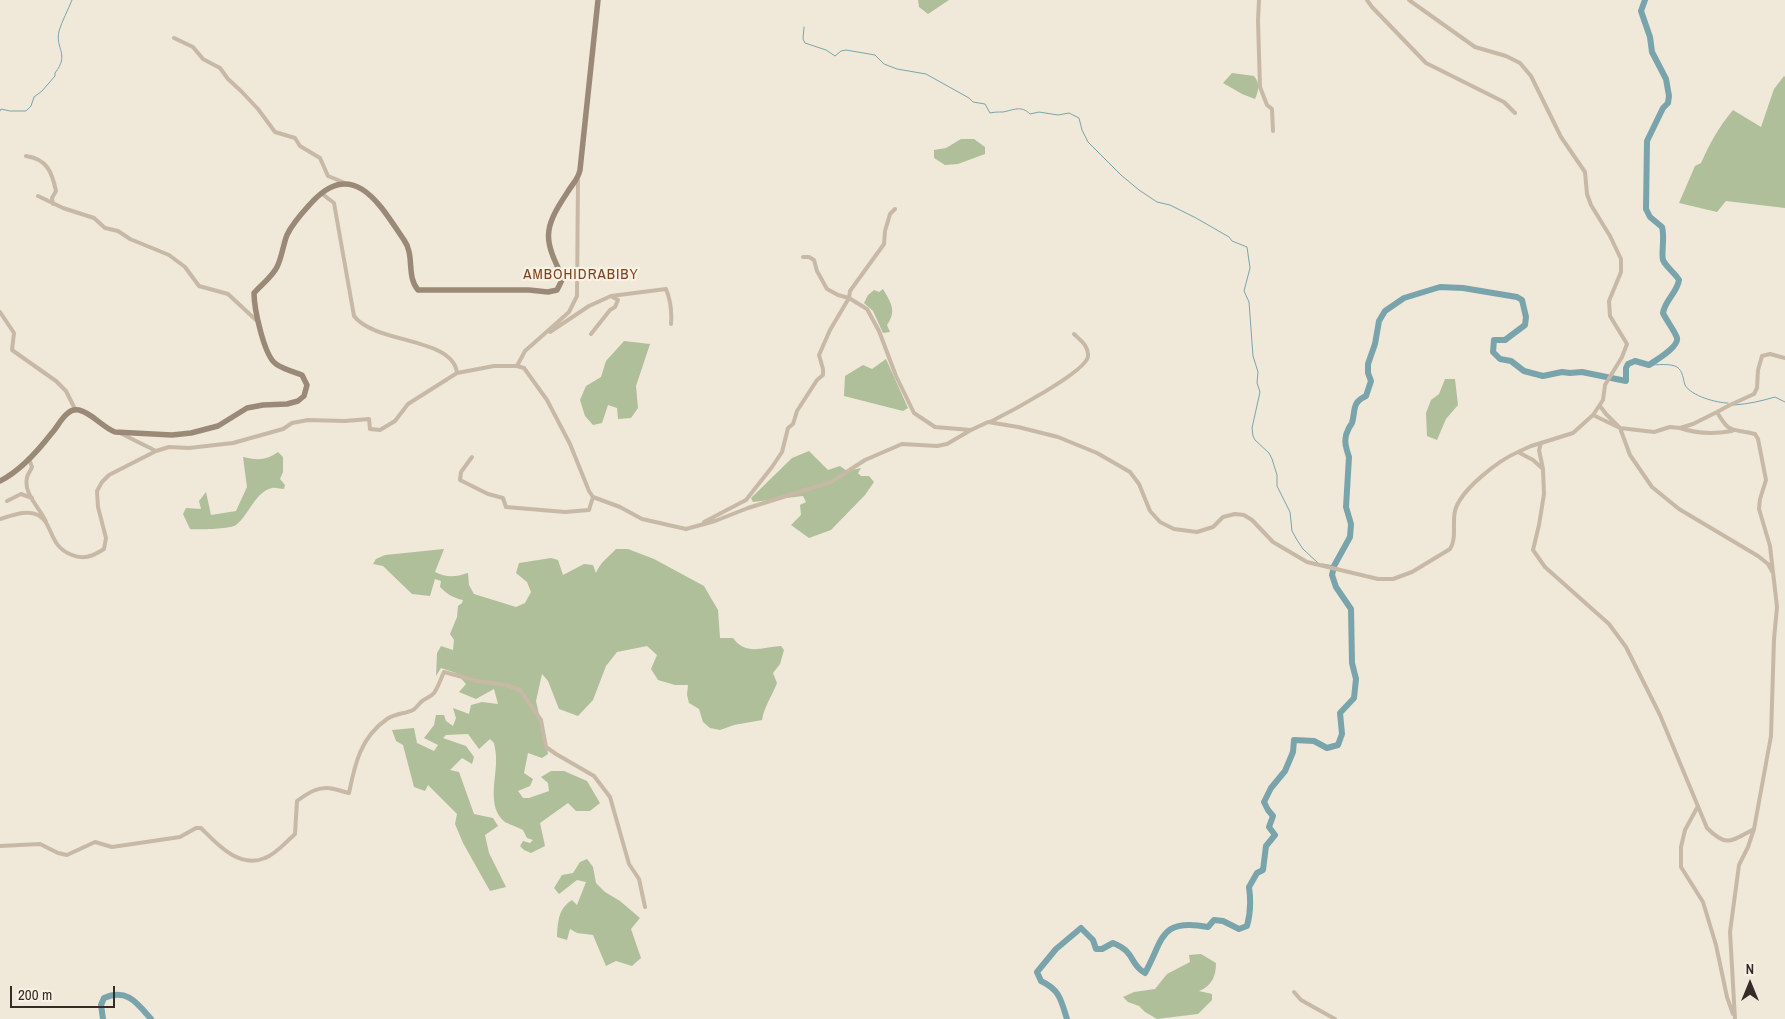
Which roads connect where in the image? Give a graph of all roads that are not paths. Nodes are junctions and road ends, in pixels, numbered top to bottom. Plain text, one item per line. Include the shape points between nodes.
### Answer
1 (598, 0) edge
2 (1259, 0) edge
3 (1367, 0) edge
4 (1409, 0) edge
5 (174, 38) dead end
6 (1515, 113) dead end
7 (1273, 131) dead end
8 (26, 156) dead end
9 (578, 180) junction
10 (346, 184) junction
11 (321, 193) junction
12 (38, 196) dead end
13 (53, 204) junction
14 (895, 209) dead end
15 (803, 258) dead end
16 (611, 296) junction
17 (849, 298) junction
18 (0, 312) edge
19 (256, 320) junction
20 (671, 324) dead end
21 (548, 332) junction
22 (591, 334) dead end
23 (1074, 334) dead end
24 (1785, 358) edge
25 (517, 366) junction
26 (457, 373) junction
27 (1600, 406) junction
28 (75, 409) junction
29 (1718, 412) junction
30 (1593, 415) junction
31 (988, 422) junction
32 (1620, 428) junction
33 (1680, 428) junction
34 (971, 430) junction
35 (1735, 431) junction
36 (121, 434) junction
37 (1542, 443) junction
38 (156, 451) junction
39 (1518, 452) junction
40 (472, 457) dead end
41 (30, 459) junction
42 (1543, 469) junction
43 (0, 481) edge
44 (32, 498) junction
45 (593, 498) junction
46 (8, 501) dead end
47 (0, 519) edge
48 (47, 524) junction
49 (695, 526) junction
50 (1774, 575) junction
51 (1698, 806) junction
52 (1754, 829) junction
53 (0, 846) edge
54 (645, 907) dead end
55 (1294, 992) dead end
56 (1335, 1019) edge
57 (1735, 1019) edge

1 - 9 main road
2 - 7 street via 1260,87 1272,109
3 - 6 street via 1426,63 1504,102
4 - 27 street via 1475,47 1520,63 1536,85 1561,137 1585,172 1591,205 1622,263 1610,301 1610,316 1626,344 1605,385
5 - 10 street via 193,47 203,59 220,68 275,132 295,138 300,146 320,158 328,176
8 - 13 street via 38,158 50,170 56,191
9 - 10 main road via 555,210 549,225 550,251 563,278 557,290 548,292 418,290 412,283 407,244 374,198 357,186
9 - 21 street via 577,296 568,312
10 - 11 main road via 334,185
11 - 19 main road via 303,211 288,234 277,269 254,293
11 - 26 street via 334,203 354,316 361,324 376,331 440,351 453,363
12 - 13 street
13 - 19 street via 94,218 105,228 117,230 169,255 185,267 199,286 228,294
14 - 17 street via 890,214 884,244 857,281
15 - 17 street via 814,260 827,289
16 - 20 street via 666,289 672,309
16 - 21 street
16 - 22 street via 618,300 615,306
17 - 34 street via 867,309 914,412 935,427
17 - 49 street via 819,355 823,375 800,405 793,424 788,428 782,452 772,467 746,500
18 - 28 street via 14,333 12,350 56,380
19 - 36 main road via 273,362 302,375 307,384 304,396 288,404 247,408 218,426 191,433
21 - 25 street via 525,351
23 - 31 street via 1087,348 1089,358 1085,364 1049,390
24 - 29 street via 1770,354 1762,356 1754,394
25 - 26 street via 494,366
25 - 45 street via 524,368 547,400
26 - 38 street via 408,404 395,421 380,430 370,429 369,419 345,422 308,420 233,443 169,447
27 - 30 street
27 - 32 street
28 - 36 main road
28 - 41 main road via 66,414
29 - 33 street
29 - 35 street via 1725,426
30 - 32 street
30 - 37 street via 1573,433
31 - 34 street
31 - 39 street via 1058,437 1130,472 1139,484 1150,512 1174,529 1197,532 1213,527 1224,517 1244,515 1273,542 1307,562 1378,579 1393,579 1412,572 1450,549 1455,510 1463,495 1500,461
32 - 33 street via 1654,432 1670,426
32 - 50 street via 1630,455 1652,487 1679,509 1758,556
33 - 35 street via 1715,434
34 - 49 street via 937,446 902,444 865,460 831,482
35 - 50 street via 1755,434 1758,439 1766,480 1760,509
36 - 38 street
37 - 39 street
37 - 42 street via 1539,450
38 - 48 street via 109,475 97,491 106,538 104,549 92,557 79,558 62,552
39 - 42 street
40 - 45 street via 461,472 460,480 503,498 506,507 565,512 589,510
41 - 43 main road
41 - 44 street via 32,467 26,478
42 - 51 street via 1543,507 1533,550 1545,567 1609,624 1626,647 1660,715
44 - 46 street via 21,494
44 - 48 street
45 - 49 street via 620,506 642,519 686,529
47 - 48 street via 27,512 38,515
50 - 52 street via 1778,607 1772,728
51 - 52 street via 1707,828 1718,839 1728,841
51 - 57 street via 1685,830 1681,867 1703,902
52 - 57 street via 1739,865 1730,932
53 - 54 street via 40,844 67,855 95,842 112,847 180,837 201,828 235,857 250,860 266,858 295,834 298,801 320,788 349,793 359,752 366,741 389,718 413,710 435,692 444,672 520,690 541,720 546,747 594,776 610,797 628,864 639,879
55 - 56 street via 1301,1000

